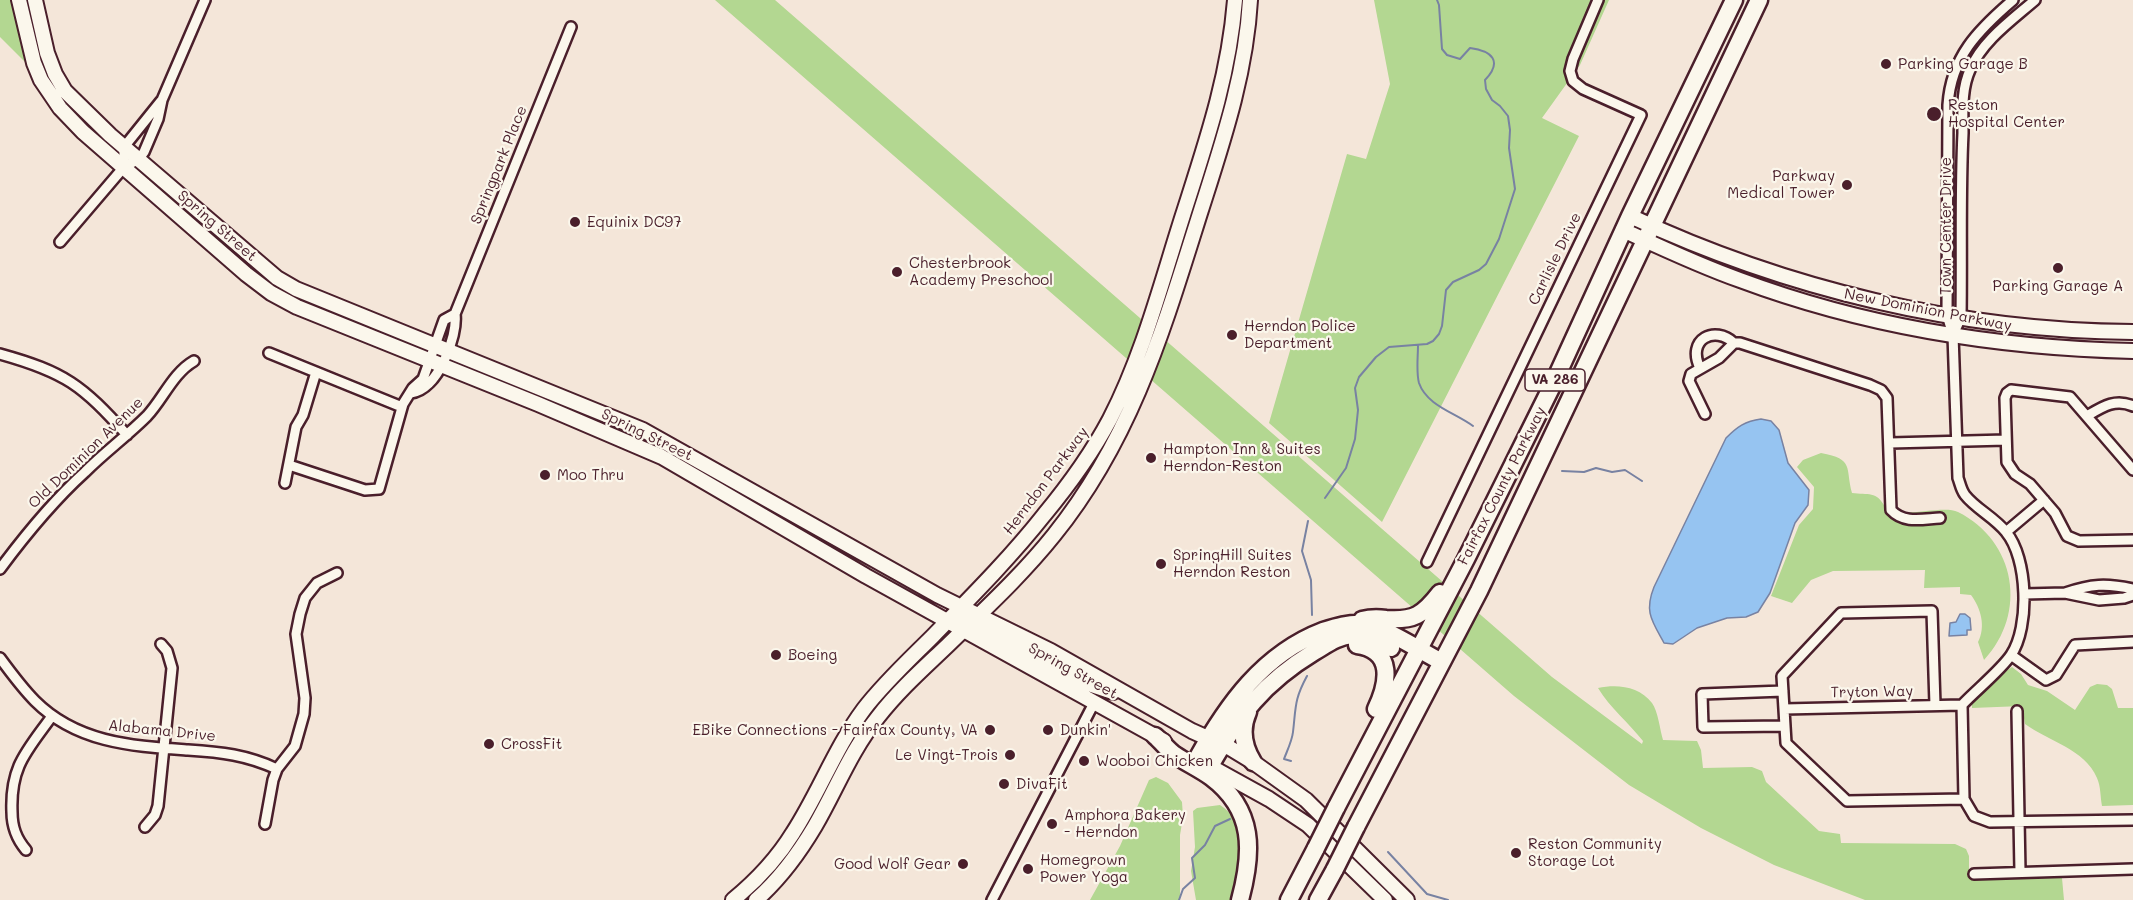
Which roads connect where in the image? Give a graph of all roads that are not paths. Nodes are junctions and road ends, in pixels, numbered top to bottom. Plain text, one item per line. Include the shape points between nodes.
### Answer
1 (19, 0) edge
2 (35, 0) edge
3 (205, 0) edge
4 (1235, 0) edge
5 (1251, 0) edge
6 (1598, 0) edge
7 (1726, 0) edge
8 (1734, 0) edge
9 (1759, 0) edge
10 (1770, 0) edge
11 (2013, 0) edge
12 (2035, 0) edge
13 (1724, 23) junction
14 (571, 27) dead end
15 (1688, 96) junction
16 (162, 100) junction
17 (1708, 107) junction
18 (124, 147) junction
19 (139, 159) junction
20 (124, 166) junction
21 (1638, 227) junction
22 (60, 242) dead end
23 (1954, 316) junction
24 (2133, 332) edge
25 (1953, 335) junction
26 (1734, 343) junction
27 (442, 348) junction
28 (2133, 351) edge
29 (270, 353) dead end
30 (0, 354) edge
31 (194, 361) dead end
32 (436, 363) junction
33 (1700, 368) junction
34 (316, 372) junction
35 (2133, 406) edge
36 (402, 407) junction
37 (1705, 414) dead end
38 (2087, 416) junction
39 (127, 435) junction
40 (2006, 440) junction
41 (1956, 441) junction
42 (1890, 443) junction
43 (289, 465) junction
44 (2133, 470) edge
45 (285, 483) dead end
46 (2044, 500) junction
47 (1940, 518) dead end
48 (2006, 532) junction
49 (2133, 540) edge
50 (1466, 559) junction
51 (1426, 562) dead end
52 (0, 569) edge
53 (337, 573) dead end
54 (2133, 589) edge
55 (2065, 593) junction
56 (2024, 594) junction
57 (2133, 594) edge
58 (954, 614) junction
59 (971, 622) junction
60 (1352, 624) junction
61 (2133, 642) edge
62 (161, 644) dead end
63 (1312, 653) junction
64 (1416, 655) junction
65 (2011, 655) junction
66 (0, 658) edge
67 (1439, 667) junction
68 (1783, 692) junction
69 (1255, 699) junction
70 (1095, 701) junction
71 (1935, 705) junction
72 (1962, 705) junction
73 (1784, 709) junction
74 (2017, 711) dead end
75 (52, 716) junction
76 (1784, 726) junction
77 (1155, 736) junction
78 (1215, 742) junction
79 (164, 748) junction
80 (1253, 762) junction
81 (1203, 763) junction
82 (1358, 766) junction
83 (277, 769) junction
84 (1964, 799) junction
85 (2133, 820) edge
86 (2020, 822) junction
87 (265, 824) dead end
88 (145, 827) dead end
89 (1348, 830) junction
90 (1324, 848) junction
91 (26, 850) dead end
92 (2133, 869) edge
93 (2020, 872) junction
94 (1974, 874) dead end
95 (733, 900) edge
96 (756, 900) edge
97 (992, 900) edge
98 (1240, 900) edge
99 (1288, 900) edge
100 (1318, 900) edge
101 (1385, 900) edge
102 (1407, 900) edge

1 - 20 main road, Spring Street via 34,63 49,93 70,120
2 - 18 main road, Spring Street via 47,53 65,91
3 - 16 street
4 - 58 main road, Herndon Parkway via 1227,64 1208,138 1153,310 1118,404 1054,502
5 - 59 main road via 1244,59 1229,122 1171,307 1138,396 1108,456 1072,511 1044,547
6 - 51 street, Carlisle Drive via 1573,59 1573,81 1641,116
7 - 15 highway
8 - 13 highway, Fairfax County Parkway / VA 286
9 - 17 highway, Fairfax County Parkway / VA 286
10 - 17 highway
11 - 23 street, Town Center Drive via 1970,42 1951,82 1948,113
12 - 23 street, Town Center Drive via 1987,44 1966,80
13 - 15 highway, Fairfax County Parkway / VA 286
13 - 21 highway via 1721,48
14 - 27 street, Springpark Place via 455,314 457,326
15 - 21 highway, Fairfax County Parkway / VA 286
16 - 18 street
16 - 19 street via 158,119
17 - 21 highway, Fairfax County Parkway / VA 286
18 - 19 main road, Spring Street
18 - 20 street
19 - 20 street
19 - 27 main road, Spring Street via 287,284
20 - 22 street
20 - 32 main road, Spring Street via 271,293
21 - 23 main road, New Dominion Parkway via 1785,278
21 - 25 main road, New Dominion Parkway via 1710,269 1771,291 1881,321
21 - 50 highway, Fairfax County Parkway / VA 286 via 1554,382
21 - 67 highway, Fairfax County Parkway / VA 286 via 1537,470
23 - 24 main road, New Dominion Parkway via 2036,327
23 - 25 street, Town Center Drive
25 - 28 main road, New Dominion Parkway via 2036,346
25 - 41 street, Town Center Drive
26 - 33 street via 1719,358
26 - 33 street via 1714,335 1699,342 1695,355
26 - 42 street via 1881,390 1887,399
27 - 32 street, Springpark Place
27 - 58 main road, Spring Street via 643,430 832,537
29 - 34 street
30 - 39 street via 36,364 72,382
31 - 39 street, Old Dominion Avenue via 178,372 155,408
32 - 36 street, Springpark Place
32 - 58 main road, Spring Street via 662,457
33 - 37 street via 1689,381
34 - 36 street
34 - 43 street via 296,427
35 - 38 street via 2116,402
36 - 43 street, Springpark Place via 379,489 365,490
38 - 40 street via 2070,398 2011,390 2005,398
38 - 44 street
39 - 52 street, Old Dominion Avenue via 46,511
40 - 41 street
40 - 46 street via 2007,462
41 - 42 street
41 - 48 street, Town Center Drive via 1958,478 1964,494
42 - 47 street via 1891,510 1904,520
43 - 45 street
46 - 48 street
46 - 49 street via 2067,536 2079,541
48 - 56 street via 2013,542
50 - 60 highway via 1427,609 1416,616 1402,620 1367,618
50 - 64 highway, Fairfax County Parkway / VA 286
53 - 83 street via 317,583 305,598 300,614 296,634 304,714 295,747
54 - 55 street via 2099,584
55 - 56 street
55 - 57 street via 2099,600
56 - 65 street via 2023,627
58 - 59 main road, Spring Street
58 - 59 main road, Spring Street
58 - 95 main road, Herndon Parkway via 864,709 787,842
59 - 70 main road, Spring Street
59 - 78 main road, Spring Street via 1081,667
59 - 96 main road via 879,716 844,768 807,840
60 - 64 highway via 1370,626
60 - 78 highway via 1317,634 1258,672 1240,692
61 - 65 street via 2075,645 2056,675 2046,680
62 - 79 street via 172,668
63 - 64 highway via 1341,637 1359,635
63 - 69 highway
63 - 82 highway via 1360,645 1376,653 1385,665 1385,688 1370,722
64 - 67 highway
64 - 82 highway, Fairfax County Parkway / VA 286
65 - 72 street
66 - 75 street, Alabama Drive via 24,690
67 - 89 highway, Fairfax County Parkway / VA 286
68 - 71 street via 1782,676 1841,613 1932,610
68 - 73 street
68 - 76 street via 1702,694 1703,728
69 - 78 highway
69 - 80 highway via 1243,729 1245,746
70 - 77 main road, Spring Street
70 - 97 street
71 - 72 street, Tryton Way
71 - 73 street, Tryton Way
72 - 84 street
73 - 76 street
74 - 86 street
75 - 79 street, Alabama Drive via 102,740
75 - 91 street via 20,762 12,782 14,828
76 - 84 street via 1786,743 1847,801
77 - 81 main road, Spring Street
77 - 98 highway via 1174,754 1217,782 1238,807 1248,834 1249,851
78 - 80 main road, Spring Street
78 - 81 highway
79 - 83 street, Alabama Drive via 246,756
79 - 88 street via 158,807
80 - 89 main road, Spring Street
81 - 90 main road, Spring Street via 1283,807 1308,825
82 - 90 highway, Fairfax County Parkway / VA 286, bridge via 1336,808
83 - 87 street
84 - 86 street via 1974,816 1990,822
85 - 86 street
86 - 93 street
89 - 100 highway, Fairfax County Parkway / VA 286, bridge via 1335,868
89 - 102 main road, Spring Street
90 - 99 highway, Fairfax County Parkway / VA 286
90 - 101 main road, Spring Street
92 - 93 street
93 - 94 street

